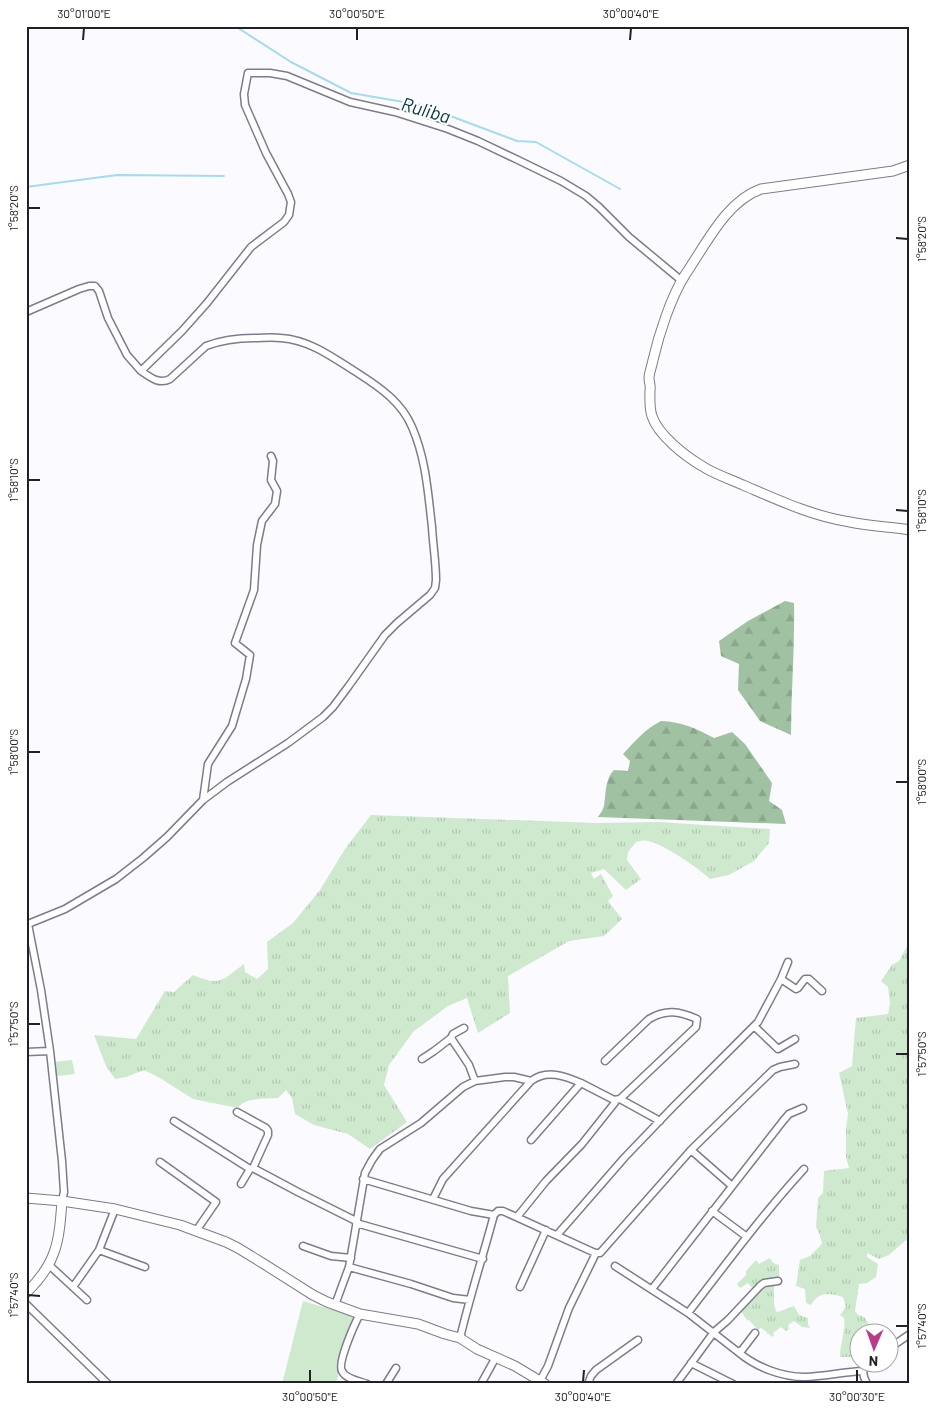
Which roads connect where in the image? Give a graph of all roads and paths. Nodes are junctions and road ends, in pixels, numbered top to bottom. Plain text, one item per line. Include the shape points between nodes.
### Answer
1 (910, 165) edge
2 (682, 281) junction
3 (26, 312) edge
4 (141, 371) junction
5 (271, 456) dead end
6 (910, 530) edge
7 (203, 800) junction
8 (27, 924) edge
9 (788, 962) dead end
10 (781, 979) junction
11 (822, 991) dead end
12 (754, 1026) junction
13 (464, 1028) dead end
14 (451, 1038) junction
15 (795, 1039) dead end
16 (50, 1051) junction
17 (26, 1052) edge
18 (422, 1059) dead end
19 (604, 1061) dead end
20 (795, 1064) dead end
21 (475, 1081) junction
22 (531, 1081) junction
23 (581, 1083) junction
24 (618, 1100) junction
25 (803, 1108) dead end
26 (237, 1112) dead end
27 (174, 1121) dead end
28 (660, 1121) junction
29 (531, 1140) dead end
30 (691, 1150) junction
31 (160, 1162) dead end
32 (252, 1168) junction
33 (804, 1169) dead end
34 (363, 1179) junction
35 (241, 1184) dead end
36 (732, 1186) junction
37 (26, 1198) edge
38 (433, 1199) junction
39 (62, 1201) junction
40 (116, 1209) junction
41 (712, 1211) junction
42 (494, 1215) junction
43 (517, 1217) junction
44 (356, 1222) junction
45 (546, 1230) junction
46 (196, 1231) junction
47 (557, 1235) junction
48 (747, 1236) junction
49 (304, 1246) dead end
50 (99, 1250) junction
51 (596, 1253) junction
52 (351, 1258) junction
53 (483, 1259) junction
54 (49, 1265) junction
55 (615, 1266) dead end
56 (145, 1267) dead end
57 (349, 1267) junction
58 (778, 1282) dead end
59 (74, 1287) junction
60 (520, 1287) dead end
61 (652, 1289) junction
62 (26, 1293) edge
63 (87, 1300) dead end
64 (470, 1300) junction
65 (26, 1304) edge
66 (335, 1306) junction
67 (688, 1313) junction
68 (360, 1314) junction
69 (714, 1332) junction
70 (755, 1333) dead end
71 (910, 1334) edge
72 (460, 1338) junction
73 (638, 1340) dead end
74 (898, 1343) edge
75 (738, 1352) junction
76 (496, 1357) junction
77 (691, 1363) junction
78 (396, 1368) dead end
79 (853, 1372) edge
80 (863, 1372) edge
81 (542, 1382) edge
82 (108, 1384) edge
83 (367, 1384) edge
84 (386, 1384) edge
85 (481, 1384) edge
86 (588, 1384) edge
87 (676, 1384) edge
88 (733, 1384) edge
89 (867, 1384) edge

1 - 2 main road via 893,171 752,193 724,217
2 - 4 street via 586,196 561,180 448,129 350,102 287,76 248,73 245,105 288,194 291,202 289,215 251,247 208,303
2 - 6 main road via 668,313 649,378 652,416 668,440 702,466 787,504 849,522
3 - 4 street via 79,289 95,286 127,355
4 - 7 street via 156,380 166,381 206,346 230,340 282,338 312,346 328,353 393,399 412,426 425,469 435,588 384,635 323,717
5 - 7 street via 271,480 276,491 274,504 262,521 254,590 235,643 250,655 246,679 232,726 208,764
7 - 8 street via 167,838 116,879 65,909
8 - 16 street
9 - 10 street
10 - 11 street via 796,989 809,978
10 - 12 street
12 - 15 street via 778,1049
12 - 28 street
13 - 14 street
14 - 18 street
14 - 21 street via 469,1065
16 - 17 street
16 - 39 street via 62,1161
19 - 24 street via 656,1015 672,1012 697,1019 696,1027
20 - 30 street via 773,1070
21 - 22 street via 504,1077
21 - 34 street via 421,1123 380,1149
22 - 23 street via 540,1076 558,1075
22 - 38 street via 443,1179
23 - 24 street
23 - 29 street
24 - 28 street
24 - 43 street
25 - 36 street via 783,1121
26 - 32 street via 268,1131
27 - 32 street
28 - 47 street
30 - 36 street
30 - 51 street
31 - 46 street via 216,1202
32 - 35 street
32 - 44 street
33 - 48 street
34 - 38 street
34 - 44 street
36 - 41 street
37 - 39 main road
38 - 42 street
39 - 40 main road
39 - 54 main road via 56,1248
40 - 46 main road
40 - 50 street
41 - 48 street
41 - 61 street
42 - 43 street via 503,1211
42 - 53 street
43 - 45 street
44 - 52 street
44 - 53 street
45 - 47 street
45 - 60 street
46 - 66 main road via 226,1242
47 - 51 street
48 - 67 street
49 - 52 street via 331,1256
50 - 56 street
50 - 59 street
51 - 81 street via 569,1308
52 - 57 street
53 - 64 street
54 - 59 street
54 - 62 main road
55 - 61 street
57 - 64 street via 453,1298
57 - 66 street
58 - 69 street via 760,1286
59 - 63 street
61 - 67 street
64 - 72 street
65 - 82 street
66 - 68 main road
67 - 69 street
68 - 72 main road via 418,1324
68 - 83 street via 341,1367 347,1376
69 - 75 street
69 - 77 street
70 - 75 street
71 - 74 street
72 - 76 main road
73 - 86 street via 596,1370
75 - 79 street via 759,1366 788,1376
76 - 81 main road
76 - 85 street
77 - 87 street
77 - 88 street
78 - 84 street
80 - 89 street

